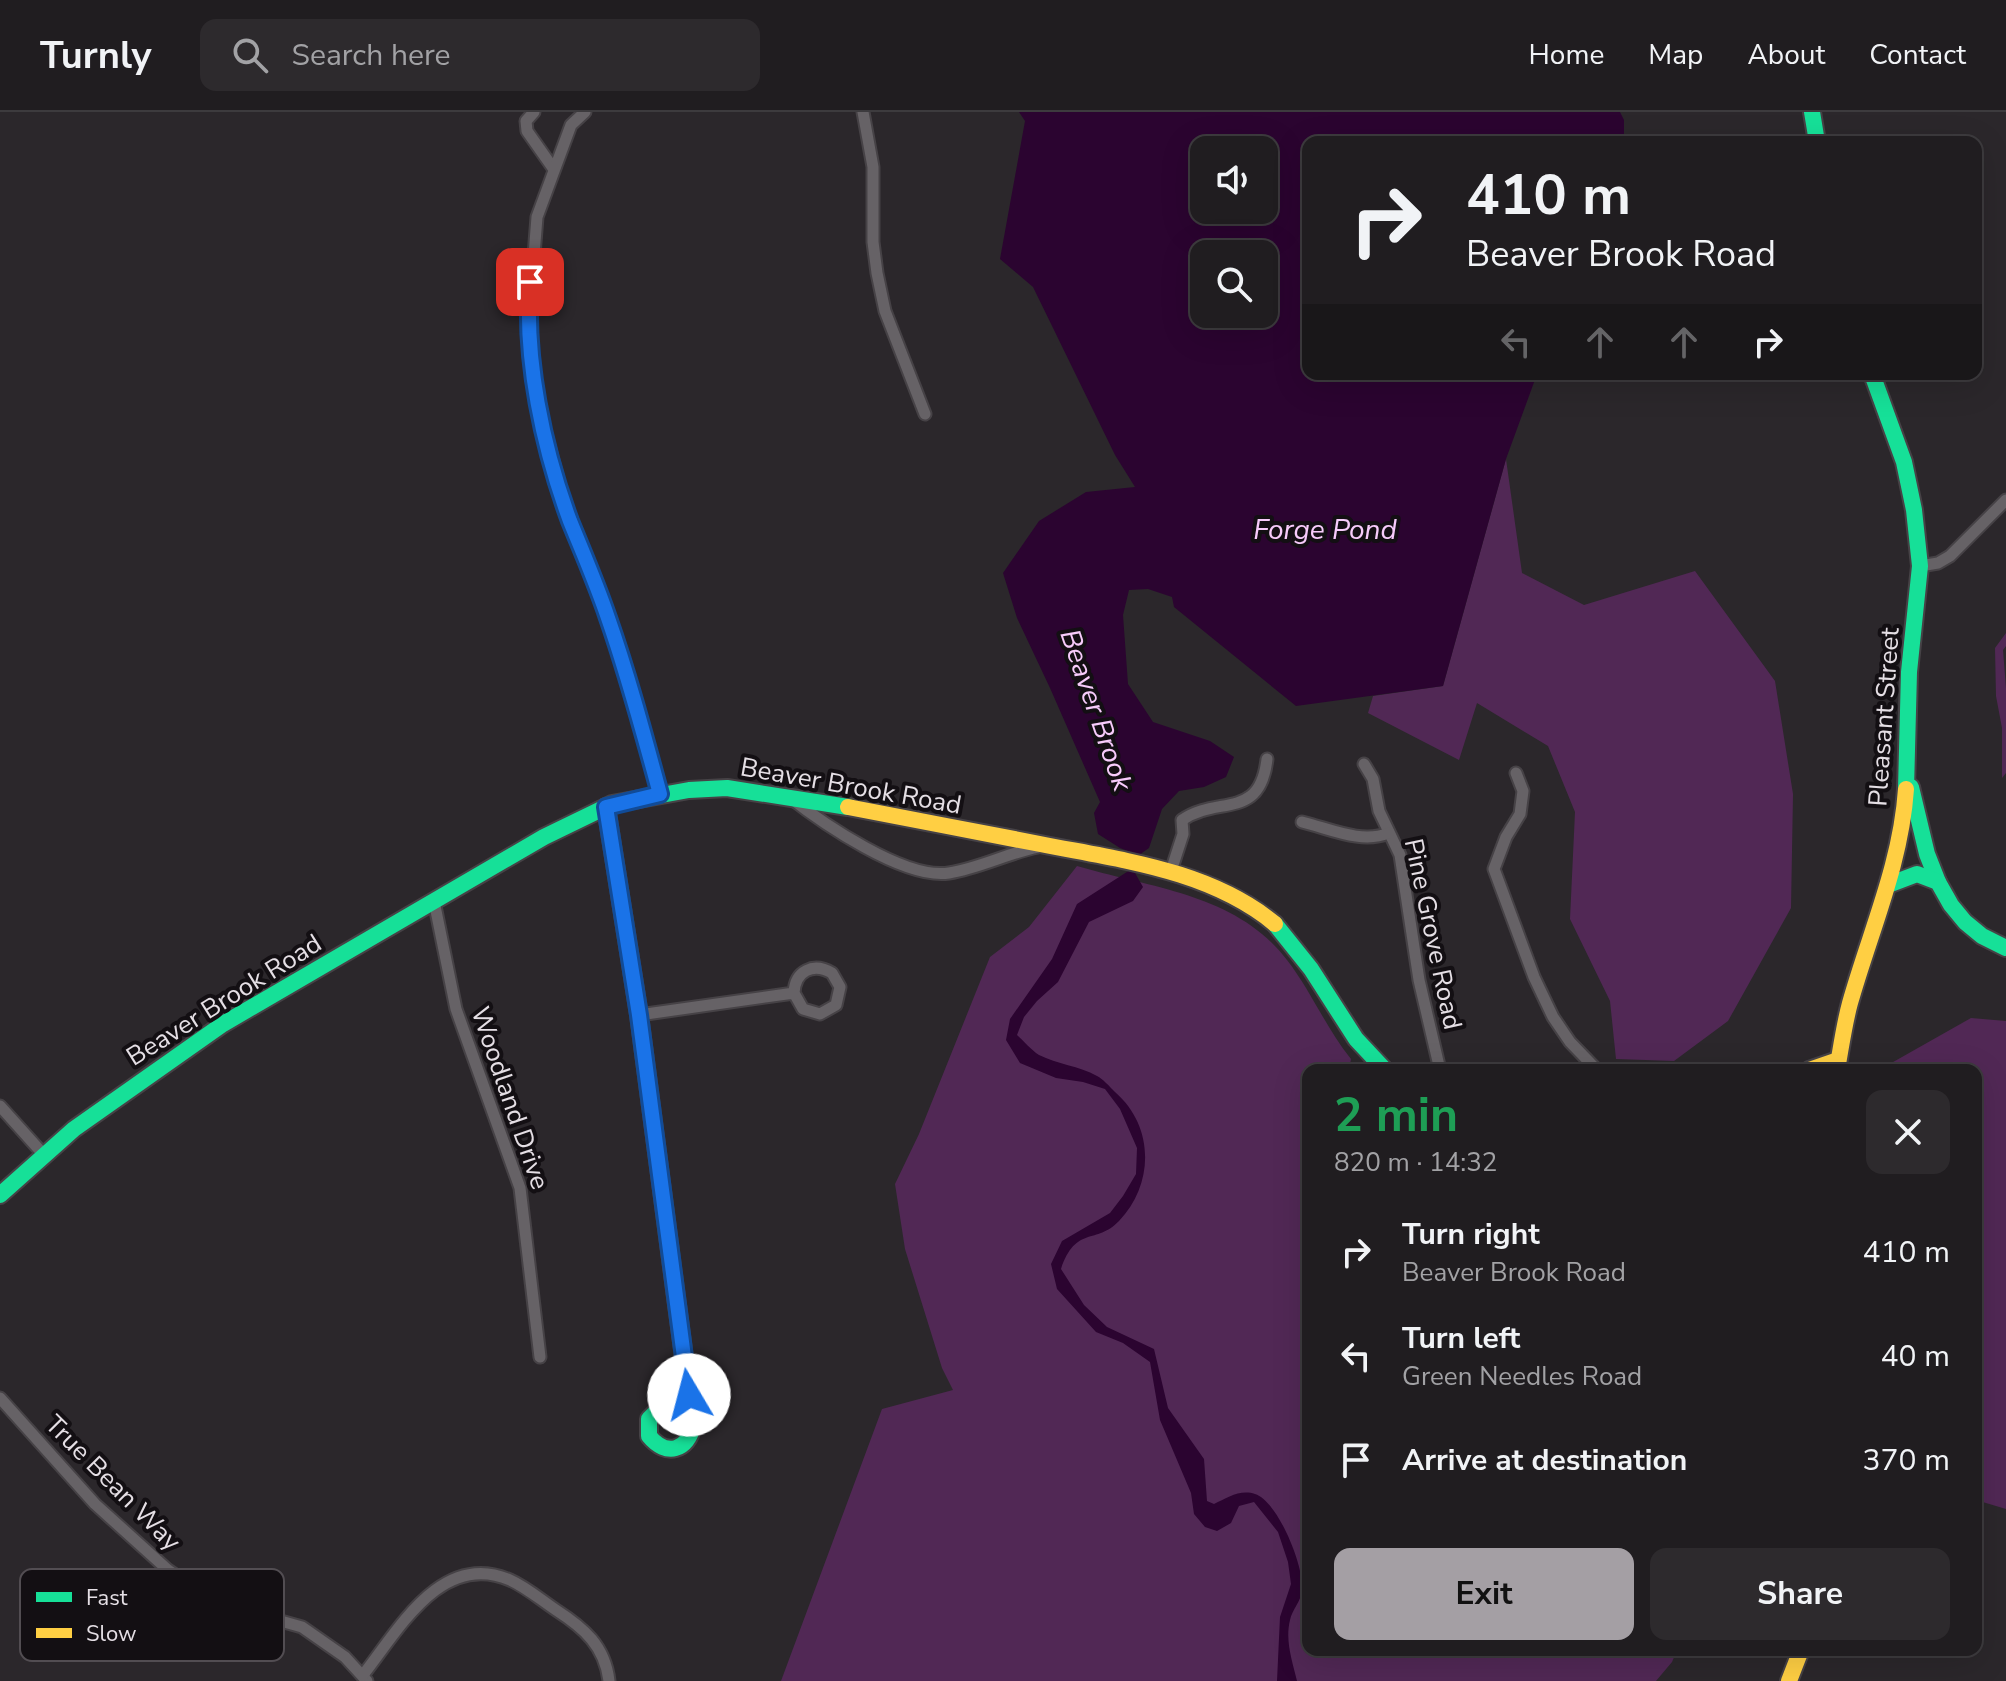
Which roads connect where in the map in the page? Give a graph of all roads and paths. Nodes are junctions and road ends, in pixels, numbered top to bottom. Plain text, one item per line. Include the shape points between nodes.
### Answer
1 (534, 112) edge
2 (585, 112) edge
3 (864, 112) edge
4 (1812, 112) edge
5 (1816, 136) edge
6 (553, 168) junction
7 (1874, 380) edge
8 (925, 414) dead end
9 (2006, 500) edge
10 (1920, 566) junction
11 (1267, 759) dead end
12 (1364, 764) dead end
13 (1907, 770) junction
14 (1516, 773) dead end
15 (660, 794) junction
16 (788, 796) junction
17 (606, 807) junction
18 (1302, 822) dead end
19 (1389, 833) junction
20 (1043, 846) junction
21 (1166, 870) junction
22 (1938, 882) junction
23 (1888, 885) junction
24 (434, 901) junction
25 (2006, 948) edge
26 (794, 993) junction
27 (639, 1015) junction
28 (1379, 1064) edge
29 (1439, 1064) edge
30 (1591, 1064) edge
31 (1837, 1064) edge
32 (0, 1106) edge
33 (44, 1155) junction
34 (0, 1195) edge
35 (540, 1357) dead end
36 (689, 1395) dead end
37 (0, 1398) edge
38 (167, 1569) edge
39 (284, 1622) edge
40 (1799, 1656) edge
41 (365, 1678) edge
42 (609, 1681) edge
43 (1789, 1681) edge

1 - 6 street via 526,121 527,131
2 - 6 street via 571,125
3 - 8 street via 873,167 875,258 885,311
4 - 5 street
6 - 15 street via 537,217 530,282 534,386 562,494 620,653
7 - 10 street, Pleasant Street via 1904,462
9 - 10 street via 1950,556
10 - 13 street, Pleasant Street via 1909,672
11 - 21 street via 1263,781 1246,800 1182,820 1183,834
12 - 19 street, Pine Grove Road
13 - 22 street
13 - 23 street, Pleasant Street
14 - 30 street via 1523,791 1520,814 1494,869 1541,996
15 - 16 street, Beaver Brook Road via 727,788
15 - 17 street, Beaver Brook Road
16 - 20 street, Beaver Brook Road
16 - 20 street via 854,841 931,873 957,871
17 - 24 street, Beaver Brook Road
17 - 27 street
18 - 19 street via 1364,839
19 - 29 street, Pine Grove Road via 1400,855 1419,980
20 - 21 street, Beaver Brook Road
21 - 28 street, Beaver Brook Road via 1253,906 1276,925
22 - 23 street via 1917,874
22 - 25 street via 1970,929
23 - 31 street, Pleasant Street via 1849,1005
24 - 33 street, Beaver Brook Road via 192,1044
24 - 35 street, Woodland Drive via 456,1009 520,1188
26 - 26 street via 803,1009 820,1014 836,1005 840,987 825,968 812,968 798,977
26 - 27 street
27 - 36 street
32 - 33 street
33 - 34 street, Beaver Brook Road
37 - 38 street, True Bean Way via 95,1504
39 - 41 street, True Bean Way via 302,1627
40 - 43 street
41 - 42 street via 434,1590 465,1575 488,1574 521,1586 579,1625 600,1650

